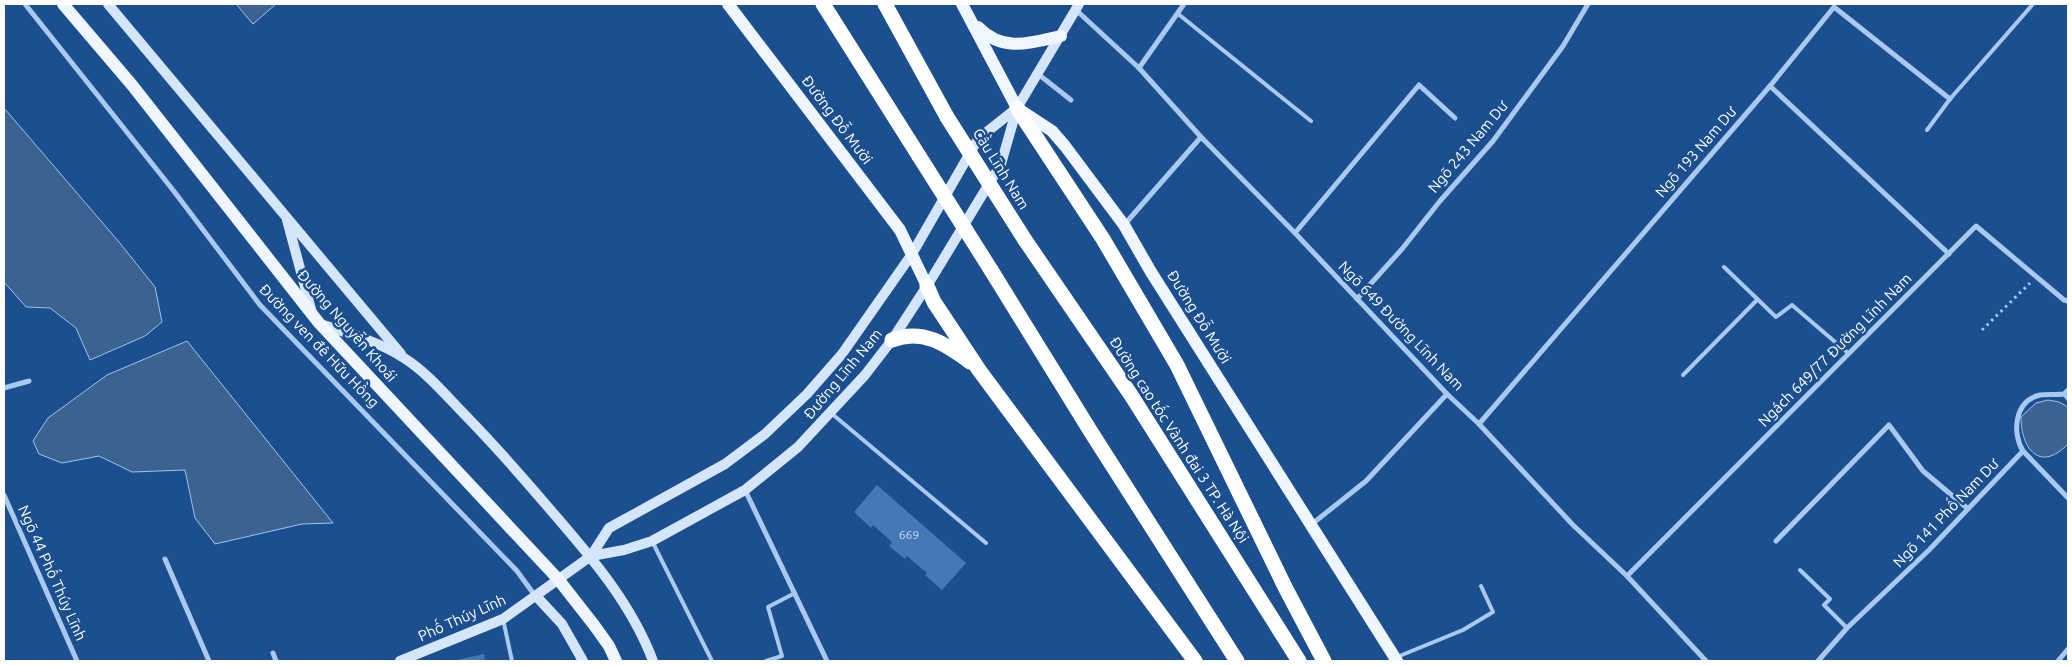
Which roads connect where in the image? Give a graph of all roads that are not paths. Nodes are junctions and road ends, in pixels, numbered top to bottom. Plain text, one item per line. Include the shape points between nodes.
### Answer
1 (25, 4) edge
2 (64, 4) edge
3 (108, 4) edge
4 (728, 4) edge
5 (823, 4) edge
6 (884, 4) edge
7 (962, 4) edge
8 (1184, 4) edge
9 (1588, 4) edge
10 (2033, 4) edge
11 (1078, 7) edge
12 (1177, 13) junction
13 (971, 20) junction
14 (1062, 36) junction
15 (1138, 68) junction
16 (1038, 74) junction
17 (1770, 86) junction
18 (1950, 99) junction
19 (1071, 100) dead end
20 (1017, 108) junction
21 (1455, 118) dead end
22 (1311, 121) dead end
23 (1926, 130) dead end
24 (1201, 137) junction
25 (286, 217) junction
26 (1124, 226) junction
27 (1295, 233) junction
28 (1025, 240) joint
29 (912, 254) junction
30 (1949, 254) junction
31 (1724, 267) dead end
32 (927, 286) junction
33 (1357, 299) junction
34 (1757, 300) junction
35 (2068, 301) edge
36 (316, 320) junction
37 (892, 340) junction
38 (1848, 353) junction
39 (405, 358) junction
40 (979, 370) junction
41 (1683, 375) dead end
42 (29, 381) dead end
43 (4, 388) edge
44 (1446, 394) junction
45 (2067, 394) edge
46 (831, 413) junction
47 (1479, 424) junction
48 (2023, 451) junction
49 (745, 490) junction
50 (4, 495) edge
51 (2068, 498) edge
52 (1967, 508) junction
53 (1312, 525) junction
54 (652, 541) junction
55 (1776, 541) dead end
56 (986, 543) dead end
57 (591, 556) junction
58 (165, 559) dead end
59 (1800, 570) dead end
60 (1627, 576) junction
61 (558, 579) junction
62 (1481, 586) dead end
63 (795, 593) junction
64 (537, 597) junction
65 (504, 619) junction
66 (1847, 628) junction
67 (2068, 649) edge
68 (273, 653) dead end
69 (1396, 659) edge
70 (77, 661) edge
71 (209, 661) edge
72 (276, 661) edge
73 (400, 661) edge
74 (512, 661) edge
75 (583, 661) edge
76 (616, 661) edge
77 (653, 661) edge
78 (712, 661) edge
79 (766, 661) edge
80 (827, 661) edge
81 (1195, 661) edge
82 (1237, 661) edge
83 (1299, 661) edge
84 (1324, 661) edge
85 (1706, 661) edge
86 (1818, 661) edge
87 (2058, 661) edge

1 - 64 street, Đường ven đê Hữu Hồng via 260,305 511,564
2 - 36 main road, Đường Nguyễn Khoái via 132,85
3 - 25 main road
4 - 29 main road, Đường Đỗ Mười via 900,230
5 - 82 highway, bridge
6 - 28 highway, Cầu Lĩnh Nam, bridge via 947,117
7 - 13 main road, Đường Đỗ Mười
8 - 12 street
9 - 33 street, Ngõ 243 Nam Dư via 1564,46 1493,140
10 - 18 lane
11 - 14 main road, Đường Lĩnh Nam
11 - 15 street, Ngõ 649 Đường Lĩnh Nam
12 - 15 street
12 - 22 lane
13 - 14 main road via 985,34 1015,45
13 - 20 main road, Đường Đỗ Mười
14 - 16 main road, Đường Lĩnh Nam
15 - 24 street, Ngõ 649 Đường Lĩnh Nam
16 - 19 street
16 - 20 main road, Đường Lĩnh Nam
17 - 18 street, Ngõ 193 Nam Dư via 1834,7
17 - 30 street
17 - 47 street, Ngõ 193 Nam Dư
18 - 23 lane
20 - 26 main road, Đường Đỗ Mười via 1052,131
20 - 29 main road, Đường Lĩnh Nam via 978,140
20 - 32 main road, Đường Lĩnh Nam via 1001,164
20 - 84 highway via 1103,239 1177,366
21 - 27 street via 1419,85
24 - 26 street
24 - 27 street, Ngõ 649 Đường Lĩnh Nam
25 - 36 main road
25 - 39 main road
26 - 53 main road, Đường Đỗ Mười
27 - 33 street, Ngõ 649 Đường Lĩnh Nam
28 - 83 highway, Đường cao tốc Vành đai 3 TP. Hà Nội via 1131,394
29 - 32 main road, Đường Đỗ Mười
29 - 57 main road, Đường Lĩnh Nam via 842,354 765,434 725,464 609,528
30 - 35 street, Ngách 649/77 Đường Lĩnh Nam via 1976,226
30 - 38 street, Ngách 649/77 Đường Lĩnh Nam
31 - 34 lane
32 - 37 main road, Đường Lĩnh Nam
32 - 40 highway
33 - 44 street, Ngõ 649 Đường Lĩnh Nam
34 - 38 lane via 1776,317 1792,306
34 - 41 lane
36 - 39 main road via 374,342
36 - 61 main road, Đường Nguyễn Khoái
37 - 40 highway via 911,335 931,338
37 - 46 main road, Đường Lĩnh Nam
38 - 60 street, Ngách 649/77 Đường Lĩnh Nam
39 - 57 main road via 495,446
40 - 81 highway
42 - 43 street
44 - 47 street, Ngõ 649 Đường Lĩnh Nam
44 - 53 street via 1366,481
45 - 48 street via 2038,396 2021,410 2016,434
46 - 49 main road, Đường Lĩnh Nam via 798,447
46 - 56 lane
47 - 60 street, Ngõ 649 Đường Lĩnh Nam
48 - 51 street
48 - 52 street, Ngõ 141 Phố Nam Dư
49 - 54 main road, Đường Lĩnh Nam
49 - 63 street
50 - 70 street, Ngõ 44 Phố Thúy Lĩnh
52 - 55 street via 1923,472 1889,425
52 - 66 street, Ngõ 141 Phố Nam Dư via 1929,550
53 - 69 main road, Đường Đỗ Mười
54 - 57 main road, Đường Lĩnh Nam
54 - 78 lane
57 - 61 main road, Đường Lĩnh Nam
57 - 77 main road via 632,615
58 - 71 street
59 - 66 lane via 1830,599 1824,605
60 - 85 street, Ngõ 649 Đường Lĩnh Nam
61 - 64 main road, Phố Thúy Lĩnh
61 - 76 main road, Đường Nguyễn Khoái via 609,646
62 - 69 lane via 1493,612 1463,630
63 - 79 lane via 768,607 782,656
63 - 80 street
64 - 65 main road, Phố Thúy Lĩnh
64 - 75 main road via 562,624
65 - 73 main road, Phố Thúy Lĩnh
65 - 74 lane
66 - 86 street, Ngõ 141 Phố Nam Dư
67 - 87 street
68 - 72 street

